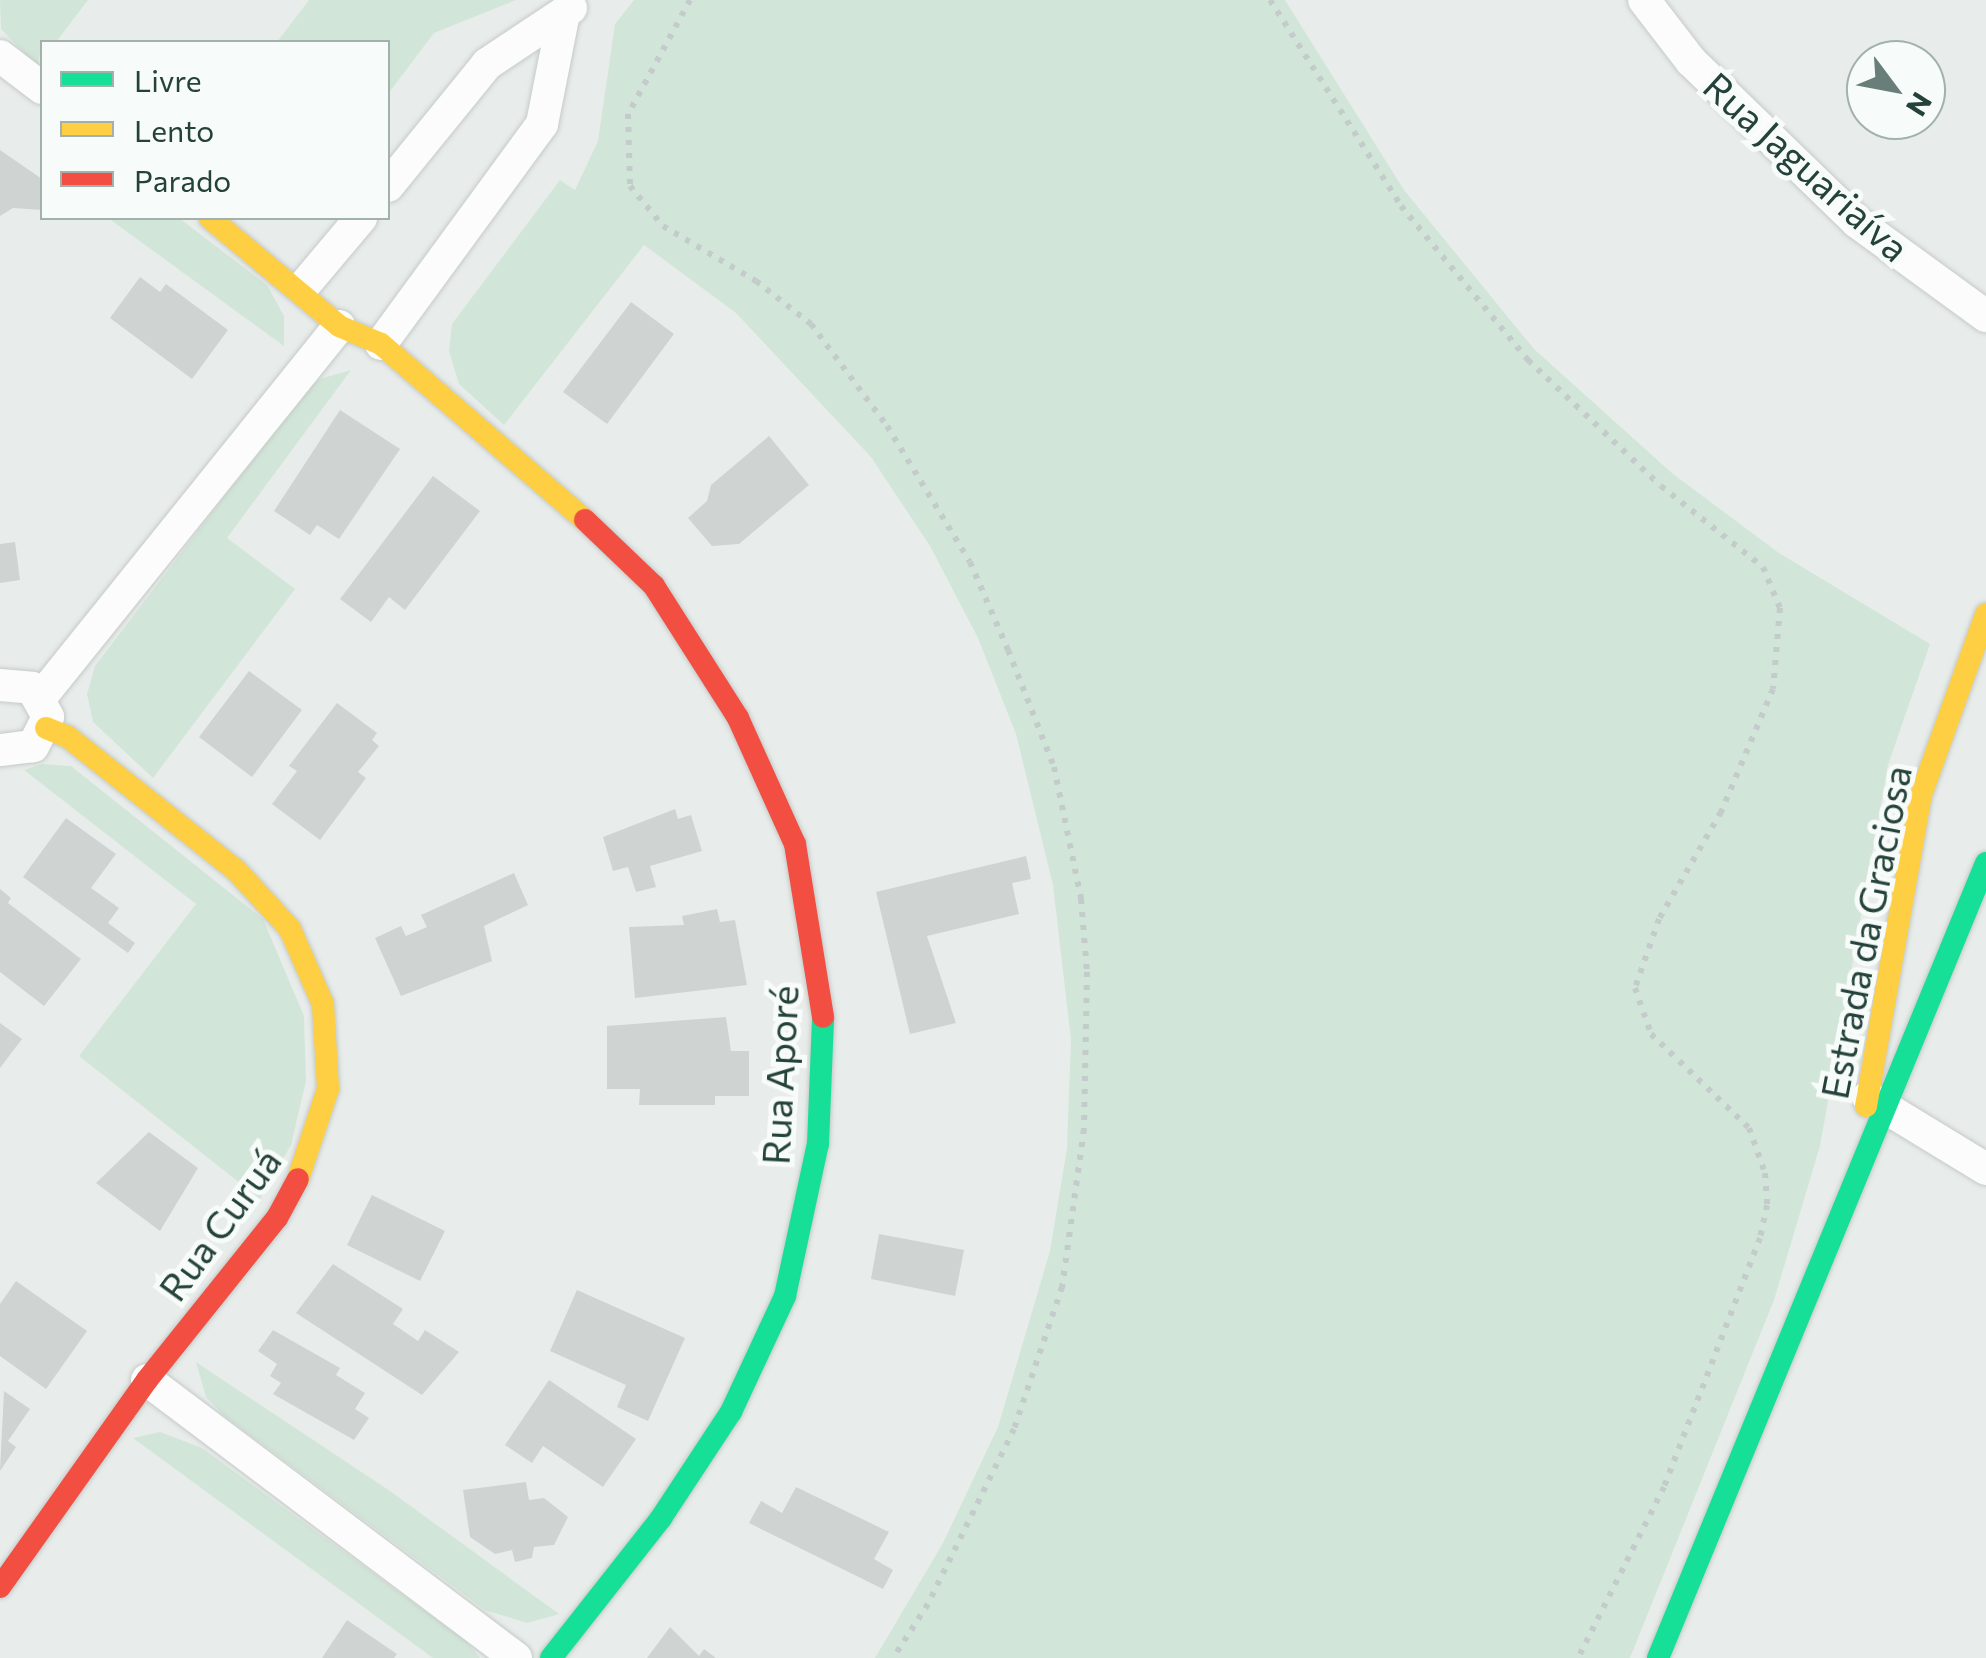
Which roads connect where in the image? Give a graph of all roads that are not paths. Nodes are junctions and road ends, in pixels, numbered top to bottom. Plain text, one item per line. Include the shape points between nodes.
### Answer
1 (1644, 0) edge
2 (570, 9) edge
3 (0, 56) edge
4 (40, 86) edge
5 (390, 184) edge
6 (213, 220) edge
7 (359, 220) edge
8 (302, 288) junction
9 (1986, 316) edge
10 (339, 326) junction
11 (381, 344) junction
12 (1986, 614) edge
13 (0, 685) edge
14 (43, 712) junction
15 (0, 750) edge
16 (1986, 864) edge
17 (1876, 1103) junction
18 (1986, 1169) edge
19 (147, 1380) junction
20 (0, 1587) edge
21 (516, 1658) edge
22 (552, 1658) edge
23 (1658, 1658) edge

1 - 9 street, Rua Jaguariaíva via 1690,60 1857,222
2 - 5 street via 487,64
2 - 11 street via 542,124
3 - 4 street
6 - 8 street
7 - 8 street
8 - 10 street
10 - 11 street, Rua Aporé
10 - 14 street
11 - 22 street, Rua Aporé via 558,494 654,586 738,718 795,844 824,992 818,1144 785,1296 731,1412 661,1518
12 - 17 street, Estrada da Graciosa via 1921,795
13 - 14 street via 24,684
14 - 15 street via 23,751
14 - 19 street, Rua Curuá via 236,870 290,929 323,1004 328,1089 310,1157 277,1218
16 - 17 street, Estrada da Graciosa
17 - 18 street
17 - 23 street, Estrada da Graciosa via 1843,1210
19 - 20 street, Rua Curuá
19 - 21 street

